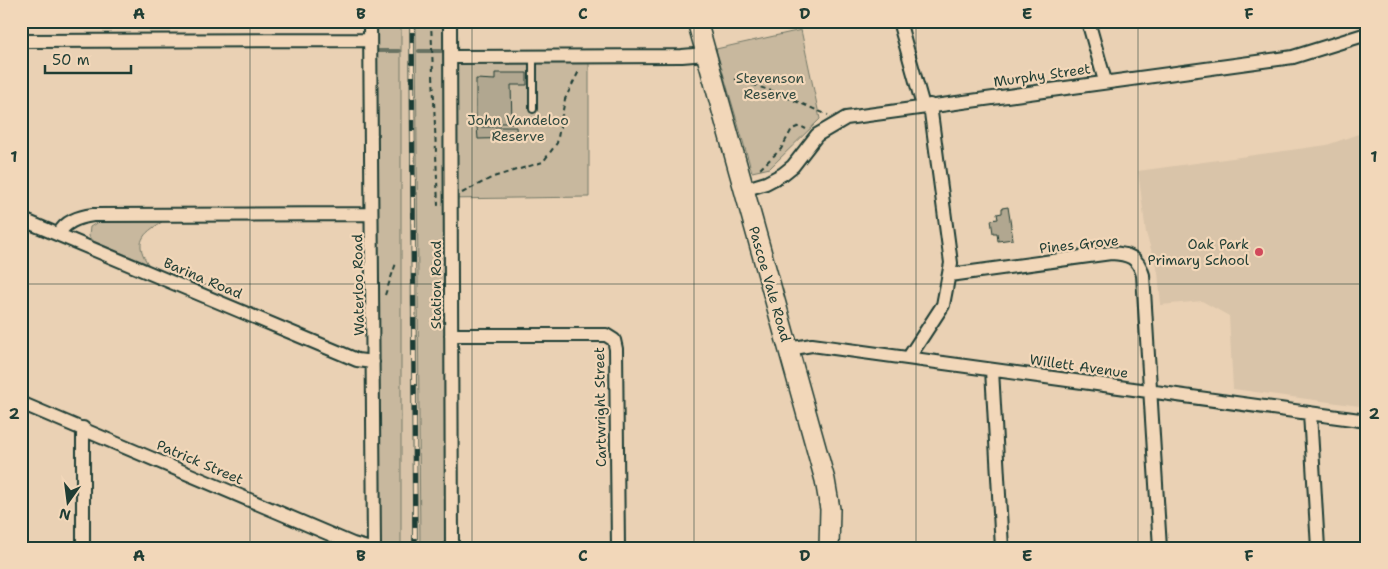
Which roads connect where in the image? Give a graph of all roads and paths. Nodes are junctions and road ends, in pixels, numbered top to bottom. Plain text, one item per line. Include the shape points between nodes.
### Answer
1 (370, 21) edge
2 (431, 21) edge
3 (450, 21) edge
4 (697, 21) edge
5 (899, 21) edge
6 (1088, 21) edge
7 (1367, 34) edge
8 (370, 40) junction
9 (21, 41) edge
10 (706, 54) junction
11 (450, 56) junction
12 (586, 56) junction
13 (533, 57) junction
14 (735, 79) dead end
15 (1105, 82) junction
16 (926, 106) junction
17 (533, 109) dead end
18 (828, 115) dead end
19 (808, 129) dead end
20 (760, 169) dead end
21 (743, 190) junction
22 (462, 193) dead end
23 (371, 214) junction
24 (438, 214) dead end
25 (21, 218) edge
26 (58, 234) junction
27 (440, 262) dead end
28 (396, 263) dead end
29 (430, 263) dead end
30 (950, 275) junction
31 (374, 308) junction
32 (451, 335) junction
33 (788, 349) junction
34 (909, 357) junction
35 (373, 362) junction
36 (992, 370) junction
37 (1150, 391) junction
38 (21, 403) edge
39 (1310, 413) junction
40 (1367, 421) edge
41 (83, 428) junction
42 (84, 548) edge
43 (367, 548) edge
44 (374, 548) edge
45 (452, 548) edge
46 (618, 548) edge
47 (829, 548) edge
48 (1002, 548) edge
49 (1160, 548) edge
50 (1318, 548) edge

1 - 8 street, Waterloo Road
2 - 24 path
3 - 11 street, Station Road
4 - 10 main road, Pascoe Vale Road
5 - 16 street
6 - 15 street
7 - 15 street, Murphy Street via 1293,57
8 - 9 street
8 - 23 street, Waterloo Road
10 - 12 street
10 - 21 main road, Pascoe Vale Road
11 - 13 street
11 - 32 street, Station Road
12 - 13 street
12 - 22 path via 565,98 557,143 543,162 493,177
13 - 17 lane
14 - 18 path
15 - 16 street, Murphy Street
16 - 21 street, Murphy Street via 846,118 817,135 783,174
16 - 30 street via 950,256
19 - 20 path via 800,126 792,129 782,149
21 - 33 main road, Pascoe Vale Road
23 - 26 street via 93,215 71,221
23 - 31 street, Waterloo Road
25 - 26 street, Barina Road
26 - 35 street, Barina Road via 357,360
27 - 29 path
28 - 31 path via 382,308
30 - 34 street via 939,311
30 - 37 street, Pines Grove via 1111,253 1134,257 1143,275
31 - 35 street, Waterloo Road
32 - 45 street, Station Road
32 - 46 street, Cartwright Street via 588,334 606,335 614,340
33 - 34 street, Willett Avenue via 812,345
33 - 47 main road, Pascoe Vale Road via 827,491
34 - 36 street, Willett Avenue
35 - 44 street, Waterloo Road
36 - 37 street, Willett Avenue
36 - 48 street
37 - 39 street, Willett Avenue
37 - 49 street
38 - 41 street, Patrick Street
39 - 40 street, Willett Avenue
39 - 50 street
41 - 42 street
41 - 43 street, Patrick Street

